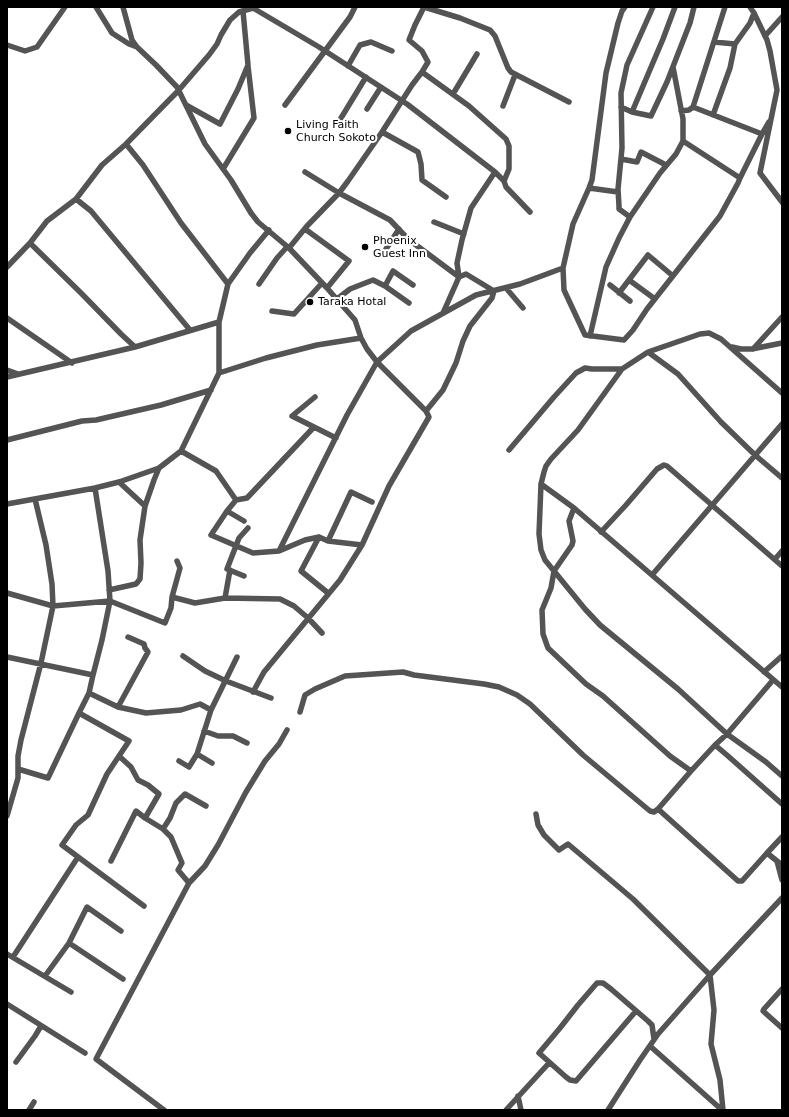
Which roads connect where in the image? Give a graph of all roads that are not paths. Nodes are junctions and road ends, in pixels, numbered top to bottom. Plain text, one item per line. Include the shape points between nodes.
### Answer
1 (65, 7) edge
2 (96, 7) edge
3 (123, 7) edge
4 (355, 7) edge
5 (424, 7) edge
6 (625, 7) edge
7 (653, 7) edge
8 (675, 7) edge
9 (694, 7) edge
10 (725, 7) edge
11 (750, 7) edge
12 (243, 12) junction
13 (754, 13) junction
14 (782, 17) edge
15 (765, 36) junction
16 (714, 42) junction
17 (735, 44) junction
18 (7, 45) edge
19 (137, 47) junction
20 (325, 51) junction
21 (392, 51) dead end
22 (477, 54) dead end
23 (248, 65) junction
24 (348, 66) junction
25 (673, 67) junction
26 (422, 72) junction
27 (515, 74) junction
28 (366, 77) junction
29 (381, 87) junction
30 (178, 91) junction
31 (453, 94) junction
32 (402, 101) junction
33 (569, 102) dead end
34 (185, 104) junction
35 (284, 105) dead end
36 (503, 106) dead end
37 (621, 107) junction
38 (693, 107) junction
39 (367, 109) dead end
40 (681, 111) junction
41 (632, 112) junction
42 (713, 115) junction
43 (771, 119) junction
44 (338, 123) dead end
45 (382, 132) junction
46 (762, 134) junction
47 (683, 141) junction
48 (126, 144) junction
49 (621, 159) junction
50 (666, 165) junction
51 (223, 169) junction
52 (305, 172) dead end
53 (495, 172) junction
54 (740, 178) junction
55 (504, 181) junction
56 (589, 188) junction
57 (618, 192) junction
58 (339, 193) junction
59 (446, 197) dead end
60 (76, 199) junction
61 (782, 202) edge
62 (530, 212) dead end
63 (630, 217) junction
64 (434, 222) dead end
65 (305, 229) junction
66 (400, 229) junction
67 (269, 230) junction
68 (464, 234) junction
69 (30, 244) junction
70 (288, 248) junction
71 (386, 249) dead end
72 (7, 267) edge
73 (563, 268) junction
74 (673, 276) junction
75 (459, 277) junction
76 (629, 280) junction
77 (322, 283) junction
78 (228, 284) junction
79 (259, 284) dead end
80 (413, 285) dead end
81 (610, 285) dead end
82 (385, 286) junction
83 (327, 288) junction
84 (506, 288) junction
85 (494, 291) junction
86 (619, 292) junction
87 (337, 299) junction
88 (655, 299) junction
89 (630, 301) dead end
90 (409, 303) dead end
91 (524, 308) dead end
92 (272, 311) dead end
93 (443, 313) junction
94 (782, 317) edge
95 (7, 318) edge
96 (219, 322) junction
97 (190, 330) junction
98 (590, 336) junction
99 (361, 338) junction
100 (782, 343) edge
101 (135, 347) junction
102 (731, 347) junction
103 (752, 349) junction
104 (648, 352) junction
105 (377, 362) junction
106 (72, 363) junction
107 (622, 369) junction
108 (7, 370) edge
109 (219, 373) junction
110 (18, 375) junction
111 (7, 377) edge
112 (211, 390) junction
113 (782, 393) edge
114 (315, 397) dead end
115 (426, 411) junction
116 (782, 424) edge
117 (314, 427) junction
118 (336, 438) junction
119 (7, 440) edge
120 (509, 450) dead end
121 (181, 451) junction
122 (756, 455) junction
123 (159, 468) junction
124 (782, 478) edge
125 (119, 482) junction
126 (541, 484) junction
127 (95, 488) junction
128 (35, 499) junction
129 (236, 500) junction
130 (372, 502) dead end
131 (7, 504) edge
132 (712, 505) junction
133 (145, 506) junction
134 (574, 508) junction
135 (227, 511) junction
136 (244, 521) dead end
137 (248, 528) dead end
138 (601, 532) junction
139 (319, 537) junction
140 (328, 541) junction
141 (362, 545) junction
142 (236, 546) junction
143 (279, 551) junction
144 (782, 551) edge
145 (775, 559) junction
146 (177, 561) dead end
147 (782, 566) edge
148 (230, 570) junction
149 (554, 571) junction
150 (244, 576) dead end
151 (652, 576) junction
152 (109, 590) junction
153 (7, 593) edge
154 (328, 593) junction
155 (172, 597) junction
156 (225, 598) junction
157 (110, 601) junction
158 (53, 606) junction
159 (308, 618) junction
160 (322, 633) dead end
161 (128, 636) dead end
162 (183, 656) dead end
163 (237, 656) dead end
164 (782, 656) edge
165 (7, 657) edge
166 (41, 663) junction
167 (764, 672) junction
168 (94, 675) junction
169 (773, 680) junction
170 (226, 681) junction
171 (782, 687) edge
172 (254, 692) junction
173 (89, 693) junction
174 (272, 698) dead end
175 (118, 707) junction
176 (211, 710) junction
177 (300, 712) dead end
178 (79, 713) junction
179 (287, 730) dead end
180 (204, 731) junction
181 (727, 734) junction
182 (247, 743) dead end
183 (715, 746) junction
184 (197, 754) junction
185 (119, 756) junction
186 (179, 761) dead end
187 (212, 763) dead end
188 (18, 769) junction
189 (691, 771) junction
190 (782, 776) edge
191 (782, 804) edge
192 (206, 806) dead end
193 (658, 809) junction
194 (536, 814) dead end
195 (7, 816) edge
196 (145, 818) junction
197 (163, 829) junction
198 (782, 837) edge
199 (767, 853) junction
200 (78, 858) junction
201 (111, 861) dead end
202 (780, 863) edge
203 (782, 880) edge
204 (189, 883) junction
205 (782, 898) edge
206 (144, 906) dead end
207 (121, 931) dead end
208 (69, 943) junction
209 (10, 956) edge
210 (710, 975) junction
211 (45, 976) junction
212 (123, 979) dead end
213 (782, 989) edge
214 (71, 992) dead end
215 (7, 1004) edge
216 (636, 1011) junction
217 (42, 1026) junction
218 (782, 1028) edge
219 (654, 1039) junction
220 (650, 1046) junction
221 (85, 1053) dead end
222 (16, 1062) dead end
223 (549, 1063) junction
224 (518, 1096) junction
225 (34, 1102) dead end
226 (29, 1110) edge
227 (164, 1110) edge
228 (506, 1110) edge
229 (521, 1110) edge
230 (608, 1110) edge
231 (723, 1110) edge

1 - 18 street via 37,47 25,51
2 - 19 street via 112,33
3 - 19 street via 132,40
4 - 20 street
5 - 26 street via 409,40 422,51 428,62
5 - 27 street via 490,30 508,68
6 - 56 street via 618,23 606,73
7 - 37 street via 627,65
8 - 41 street
9 - 25 street
10 - 16 street
11 - 13 street
12 - 20 street via 253,8
12 - 23 street
12 - 30 street via 239,12 230,20 209,55
13 - 15 street
13 - 17 street
14 - 15 street
15 - 43 street via 777,90
16 - 17 street
16 - 38 street
17 - 42 street via 730,68
19 - 30 street via 171,80
20 - 24 street
20 - 35 street
21 - 24 street via 372,42 360,45
22 - 31 street
23 - 34 street via 220,124
23 - 51 street via 254,118
24 - 28 street
25 - 40 street
25 - 41 street via 651,116
26 - 31 street
26 - 32 street
27 - 33 street
27 - 36 street
28 - 29 street
28 - 44 street
29 - 32 street
29 - 39 street
30 - 34 street
30 - 48 street
31 - 55 street via 506,139 509,146 509,169
32 - 45 street
32 - 53 street
34 - 51 street via 206,144
37 - 41 street
37 - 49 street
38 - 40 street
38 - 42 street
40 - 47 street
42 - 46 street
43 - 46 street
43 - 61 street via 760,173
45 - 58 street
45 - 59 street via 418,152 422,180
46 - 54 street
47 - 50 street
47 - 54 street
48 - 60 street via 102,165
48 - 78 street via 181,223
49 - 50 street via 637,162 641,152
49 - 57 street
50 - 63 street
51 - 67 street via 251,213
52 - 58 street
53 - 55 street
53 - 68 street via 471,208
54 - 74 street via 720,216
55 - 62 street via 506,187
56 - 57 street
56 - 73 street via 574,224
57 - 63 street via 619,209
58 - 65 street
58 - 66 street via 390,220
60 - 69 street via 47,221
60 - 97 street via 91,211
63 - 98 street via 606,267
64 - 68 street
65 - 70 street
65 - 83 street via 349,261
66 - 71 street
66 - 75 street via 408,239
67 - 70 street
67 - 78 street
68 - 75 street via 457,263
69 - 72 street
69 - 101 street
70 - 77 street
70 - 79 street via 277,258
73 - 84 street
73 - 98 street via 564,290 585,335
74 - 76 street via 648,255
74 - 88 street
75 - 85 street via 466,274
75 - 93 street
76 - 86 street
76 - 88 street
77 - 83 street
77 - 92 street via 294,314
78 - 96 street
80 - 82 street via 394,271
81 - 86 street
82 - 87 street via 373,280 350,289
82 - 90 street
83 - 87 street
84 - 85 street
84 - 91 street
85 - 93 street via 476,295
85 - 115 street via 492,298 470,326 443,390
86 - 89 street
87 - 99 street via 355,320
88 - 98 street via 624,340
93 - 105 street via 411,331
94 - 103 street
95 - 106 street
96 - 97 street
96 - 109 street
97 - 101 street
99 - 105 street
99 - 109 street via 317,345
100 - 103 street
101 - 106 street
102 - 103 street
102 - 104 street via 716,335 704,333
102 - 113 street
104 - 107 street
104 - 122 street via 678,374
105 - 115 street
105 - 118 street
106 - 110 street
107 - 120 street via 585,368 576,373
107 - 126 street via 578,430 546,466
108 - 110 street
109 - 112 street
110 - 111 street
112 - 119 street
112 - 121 street
114 - 117 street via 292,416
115 - 141 street via 429,417 389,486
116 - 122 street
117 - 118 street
117 - 129 street via 247,498
118 - 143 street
121 - 123 street
121 - 129 street via 216,471
122 - 124 street
122 - 132 street
123 - 125 street
123 - 133 street
125 - 127 street
125 - 133 street
126 - 134 street
126 - 149 street via 541,550
127 - 128 street
127 - 152 street
128 - 131 street
128 - 158 street via 52,584
129 - 135 street
130 - 140 street via 350,492
132 - 138 street via 664,465 657,469
132 - 145 street
132 - 151 street
133 - 152 street via 139,545 140,579 136,584
134 - 138 street
134 - 149 street via 569,521 572,545
135 - 136 street
135 - 142 street via 211,535
137 - 142 street
138 - 151 street
139 - 140 street
139 - 143 street via 304,540
139 - 154 street via 301,571
140 - 141 street
141 - 154 street via 340,580
142 - 143 street via 253,553
142 - 148 street via 227,569
144 - 145 street
145 - 147 street
146 - 155 street via 180,568
148 - 150 street
148 - 156 street
149 - 181 street via 600,625 678,688
149 - 189 street via 551,588 542,610 543,634 548,648 586,684
151 - 167 street
152 - 157 street
153 - 158 street
154 - 159 street
155 - 156 street via 195,603
155 - 157 street via 165,623
156 - 159 street via 280,599 294,606
157 - 158 street
157 - 168 street
158 - 166 street
159 - 160 street
159 - 172 street via 264,672
161 - 175 street via 144,644 148,652
162 - 170 street
163 - 170 street
164 - 167 street
165 - 166 street
166 - 168 street
166 - 188 street via 21,740
167 - 169 street
168 - 173 street
169 - 171 street
169 - 181 street
170 - 172 street
170 - 176 street
172 - 174 street
173 - 175 street
173 - 178 street
175 - 176 street via 146,713 181,710 200,704
176 - 180 street
177 - 193 street via 306,695 345,676 403,672 499,687 530,704 583,755 650,811
178 - 185 street via 129,741
178 - 188 street via 48,778
179 - 204 street via 246,792 205,866
180 - 182 street via 218,736 233,736
180 - 184 street
181 - 183 street
181 - 190 street
183 - 189 street
183 - 191 street
184 - 186 street via 189,767
184 - 187 street
185 - 196 street via 132,766 138,780 159,794
185 - 200 street via 107,774 88,815 76,825 62,845
188 - 195 street via 18,778
189 - 193 street
192 - 197 street via 186,794 176,803
193 - 199 street via 738,881 742,882
194 - 210 street via 538,825 544,835 559,850 568,844 633,899
196 - 197 street
196 - 201 street via 136,812
197 - 204 street via 171,837 182,863 178,870
198 - 199 street
199 - 202 street
200 - 206 street
200 - 209 street
202 - 203 street
204 - 227 street via 96,1059
205 - 210 street
207 - 208 street via 87,907
208 - 211 street
208 - 212 street
209 - 211 street
210 - 219 street
210 - 231 street via 714,1010 711,1044 720,1080
211 - 214 street
213 - 218 street via 764,1011
215 - 217 street
216 - 219 street via 652,1025
216 - 223 street via 576,1080 570,1080
216 - 223 street via 603,983 597,983 539,1053
217 - 221 street
217 - 222 street
219 - 220 street
220 - 230 street
220 - 231 street
223 - 224 street
224 - 228 street
224 - 229 street
225 - 226 street

